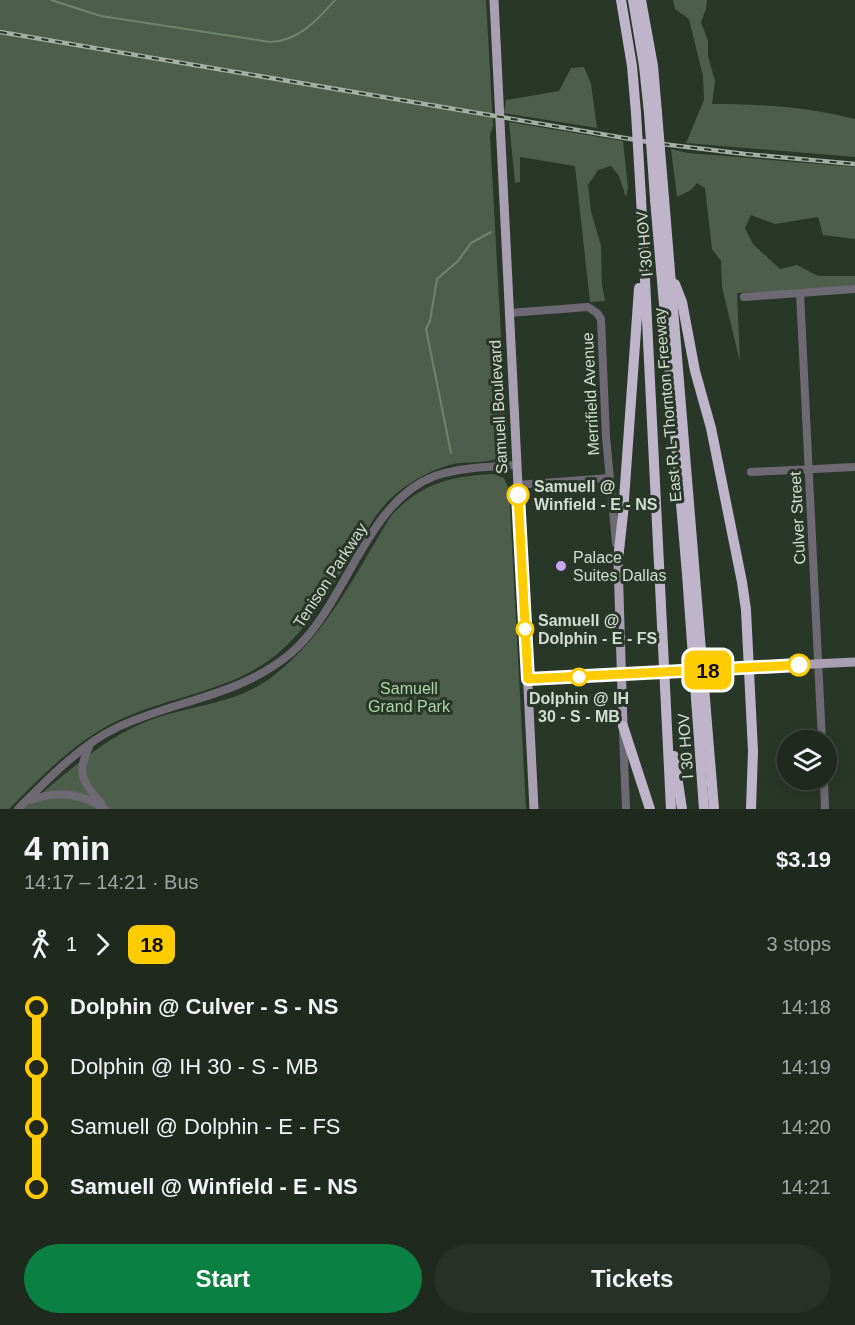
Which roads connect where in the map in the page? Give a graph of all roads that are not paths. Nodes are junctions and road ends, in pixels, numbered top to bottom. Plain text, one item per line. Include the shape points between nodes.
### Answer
1 (621, 0) edge
2 (633, 0) edge
3 (641, 0) edge
4 (494, 1) edge
5 (653, 113) junction
6 (659, 198) junction
7 (643, 245) junction
8 (671, 272) junction
9 (855, 289) edge
10 (800, 293) junction
11 (744, 297) dead end
12 (509, 313) junction
13 (516, 465) junction
14 (855, 467) edge
15 (808, 470) junction
16 (751, 472) dead end
17 (609, 478) junction
18 (517, 485) junction
19 (618, 560) junction
20 (855, 662) edge
21 (818, 664) junction
22 (748, 667) junction
23 (620, 674) junction
24 (528, 679) junction
25 (664, 681) junction
26 (623, 726) junction
27 (821, 730) edge
28 (91, 743) junction
29 (824, 790) edge
30 (25, 802) junction
31 (18, 809) edge
32 (106, 809) edge
33 (534, 809) edge
34 (626, 809) edge
35 (650, 809) edge
36 (671, 809) edge
37 (682, 809) edge
38 (704, 809) edge
39 (713, 809) edge
40 (751, 809) edge
41 (825, 809) edge

1 - 7 highway, East R L Thornton Freeway, bridge via 632,66
2 - 5 highway
3 - 5 highway, East R L Thornton Freeway via 653,66
4 - 12 main road, Samuell Boulevard
5 - 6 highway, East R L Thornton Freeway, bridge
6 - 8 highway, East R L Thornton Freeway
6 - 38 highway, I 30 HOV
7 - 19 highway
7 - 25 highway, East R L Thornton Freeway
8 - 22 highway via 682,302 739,566 746,610
8 - 39 highway, East R L Thornton Freeway
9 - 10 street
10 - 11 street
10 - 15 street, Culver Street
12 - 13 main road, Samuell Boulevard
12 - 17 street, Merrifield Avenue via 588,307 597,313 602,328
13 - 18 main road, Samuell Boulevard
13 - 28 street, Tenison Parkway via 451,471 408,491 383,517 328,609 291,653 229,690 138,719
14 - 15 street
15 - 16 street
15 - 21 street, Culver Street
17 - 18 street
17 - 19 street, Merrifield Avenue
18 - 24 main road, Samuell Boulevard
19 - 23 main road, Merrifield Avenue
20 - 21 main road
21 - 22 main road
21 - 27 street, Culver Street
22 - 23 main road, bridge
22 - 40 highway via 753,751
23 - 24 main road
23 - 26 main road, Merrifield Avenue
24 - 33 main road, Samuell Boulevard
25 - 36 highway, East R L Thornton Freeway
25 - 37 highway
26 - 34 street, Merrifield Avenue
26 - 35 highway
28 - 30 street, Tenison Parkway
28 - 32 street via 83,779
29 - 41 street
30 - 31 street, Tenison Parkway
30 - 32 street via 68,795 90,799

